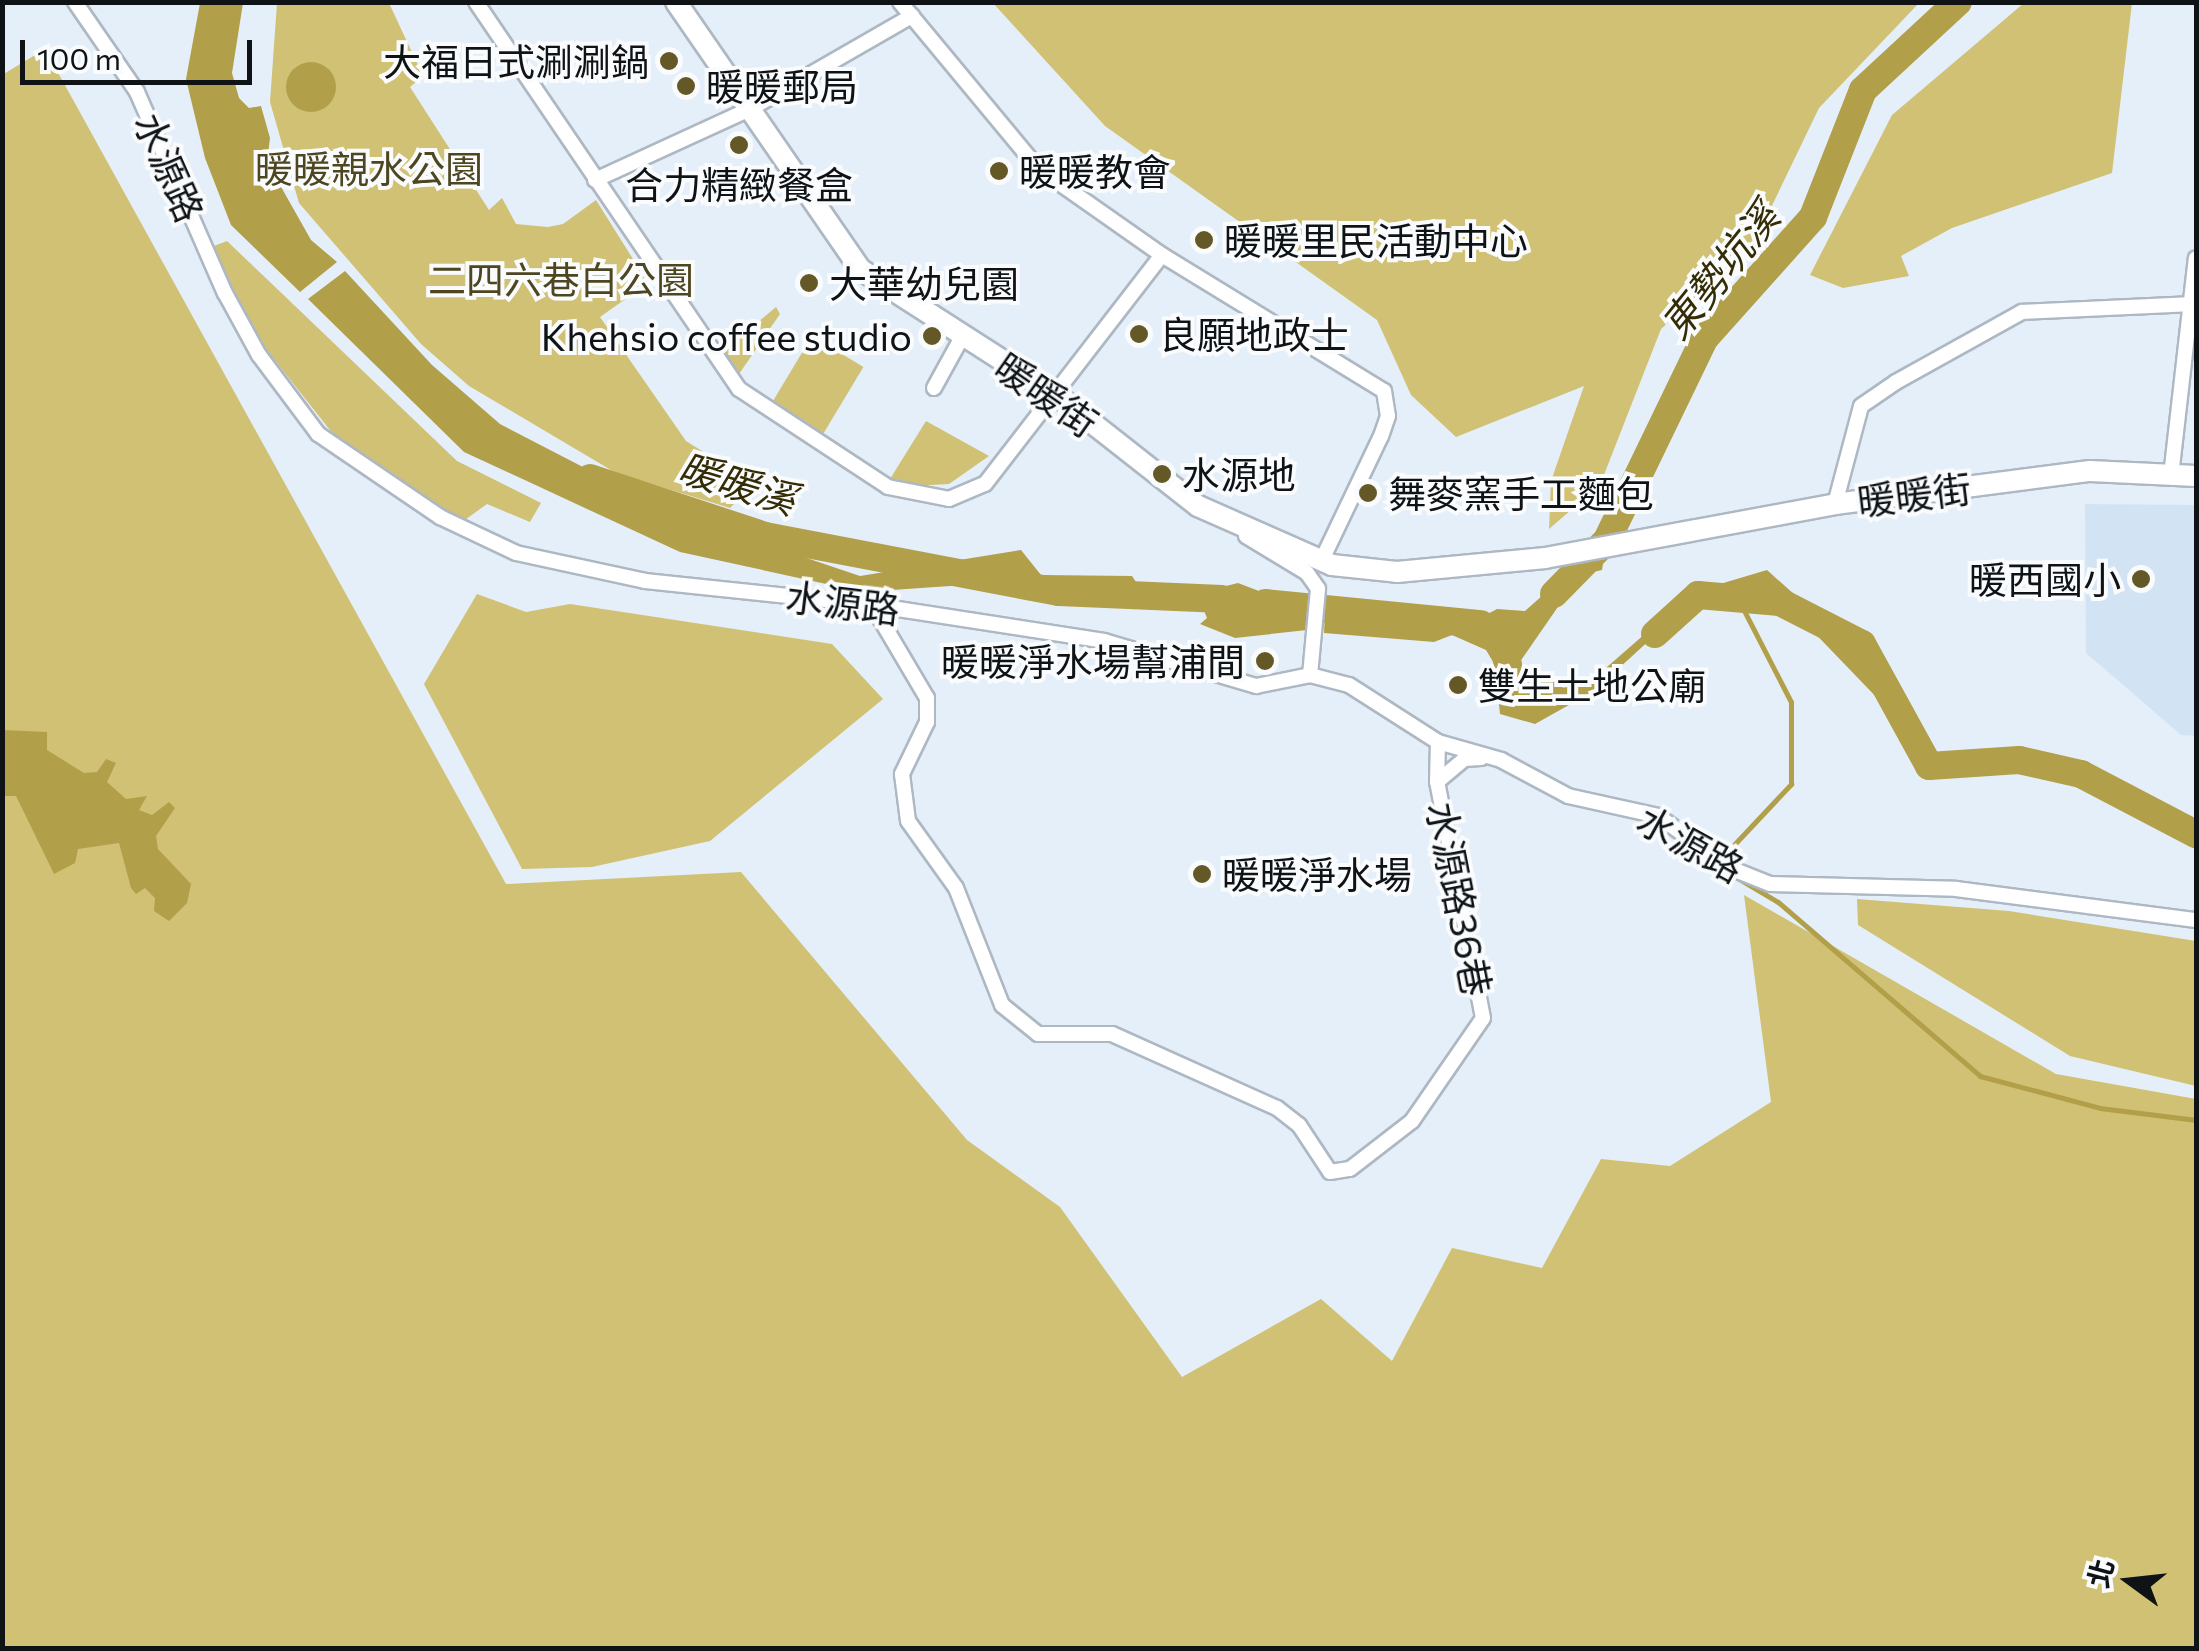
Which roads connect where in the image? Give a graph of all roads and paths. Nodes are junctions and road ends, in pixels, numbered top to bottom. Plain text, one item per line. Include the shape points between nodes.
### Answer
1 (75, 2) edge
2 (476, 2) edge
3 (676, 2) edge
4 (900, 2) edge
5 (912, 16) junction
6 (750, 109) junction
7 (595, 180) junction
8 (1162, 255) junction
9 (2196, 258) edge
10 (2192, 304) junction
11 (962, 337) junction
12 (934, 388) dead end
13 (1058, 396) junction
14 (2171, 476) junction
15 (2196, 476) edge
16 (1836, 504) junction
17 (1198, 506) junction
18 (1321, 562) junction
19 (872, 605) junction
20 (1310, 675) junction
21 (1438, 742) junction
22 (1501, 760) junction
23 (1437, 782) junction
24 (2196, 920) edge

1 - 19 street, 水源路 via 137,92 233,309 318,434 440,517 516,553 645,581
2 - 7 street
3 - 6 street, 暖暖街
4 - 5 street
5 - 6 street
5 - 8 street via 1038,168
6 - 7 street
6 - 11 street, 暖暖街 via 860,270
7 - 13 street via 739,389 888,487 928,498 970,493 1000,471
8 - 13 street
8 - 18 street via 1384,391 1388,416 1381,436
9 - 10 street
10 - 14 street
10 - 16 street via 2022,312 1896,382 1861,406
11 - 12 street
11 - 13 street, 暖暖街
13 - 17 street, 暖暖街
14 - 15 street, 暖暖街
14 - 16 street, 暖暖街 via 2090,470
16 - 18 street, 暖暖街 via 1544,558 1396,572
17 - 18 street, 暖暖街
17 - 20 street via 1307,573 1318,589
19 - 20 street, 水源路 via 1104,641 1256,686
19 - 23 street, 水源路36巷 via 927,698 927,722 902,774 908,821 956,888 1002,1005 1038,1034 1112,1034 1277,1108 1298,1125 1330,1172 1350,1169 1412,1120 1483,1018
20 - 21 street, 水源路 via 1349,686
21 - 22 street, 水源路
21 - 23 street, 水源路36巷
22 - 23 street via 1464,759
22 - 24 street, 水源路 via 1568,796 1658,816 1730,868 1770,884 1956,890

